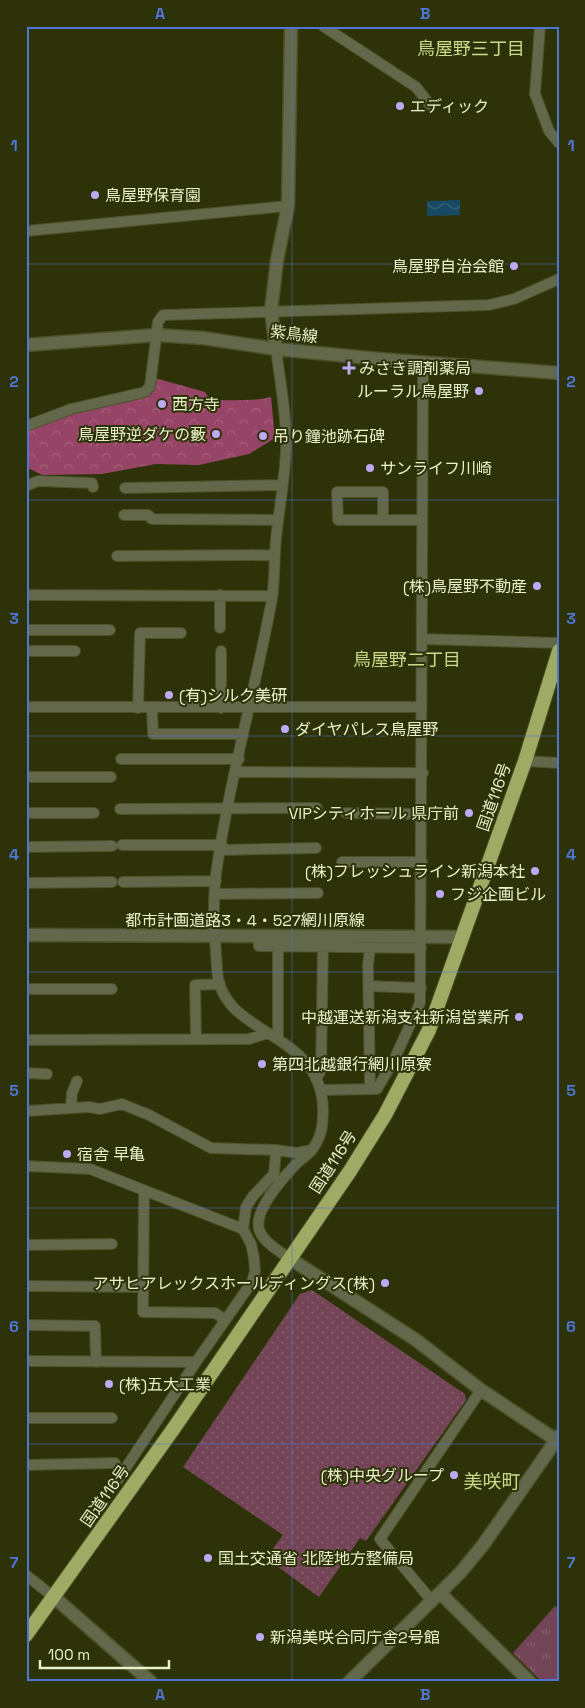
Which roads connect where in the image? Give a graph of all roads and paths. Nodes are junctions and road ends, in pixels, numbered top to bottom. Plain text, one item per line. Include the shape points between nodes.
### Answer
1 (291, 26) edge
2 (323, 26) edge
3 (539, 27) edge
4 (430, 105) dead end
5 (559, 143) edge
6 (288, 206) junction
7 (26, 231) edge
8 (559, 279) edge
9 (271, 311) junction
10 (156, 335) junction
11 (26, 345) edge
12 (276, 349) junction
13 (423, 363) junction
14 (559, 373) edge
15 (26, 426) edge
16 (282, 484) junction
17 (26, 486) edge
18 (93, 488) dead end
19 (125, 488) dead end
20 (124, 515) dead end
21 (278, 520) junction
22 (384, 520) junction
23 (422, 520) junction
24 (275, 555) junction
25 (118, 556) dead end
26 (26, 595) edge
27 (220, 595) junction
28 (272, 596) junction
29 (220, 628) dead end
30 (26, 630) edge
31 (110, 630) dead end
32 (181, 632) dead end
33 (422, 639) junction
34 (559, 643) edge
35 (26, 651) edge
36 (75, 651) dead end
37 (221, 651) dead end
38 (559, 651) edge
39 (26, 707) edge
40 (421, 707) junction
41 (138, 708) junction
42 (152, 708) junction
43 (221, 708) junction
44 (248, 708) junction
45 (243, 734) junction
46 (122, 759) dead end
47 (238, 759) junction
48 (525, 761) junction
49 (559, 763) edge
50 (236, 772) junction
51 (422, 773) junction
52 (26, 777) edge
53 (111, 777) dead end
54 (317, 808) dead end
55 (120, 809) dead end
56 (228, 810) junction
57 (26, 813) edge
58 (94, 813) dead end
59 (346, 813) dead end
60 (422, 814) junction
61 (26, 847) edge
62 (221, 847) junction
63 (316, 848) dead end
64 (342, 862) dead end
65 (422, 862) junction
66 (216, 881) junction
67 (112, 882) dead end
68 (123, 882) dead end
69 (26, 883) edge
70 (318, 893) dead end
71 (216, 894) junction
72 (26, 935) edge
73 (215, 936) junction
74 (258, 936) junction
75 (463, 937) junction
76 (421, 942) junction
77 (278, 946) junction
78 (323, 947) junction
79 (370, 948) junction
80 (220, 984) junction
81 (369, 986) junction
82 (421, 988) junction
83 (26, 989) edge
84 (112, 990) dead end
85 (273, 1036) junction
86 (196, 1038) junction
87 (26, 1040) edge
88 (26, 1073) edge
89 (47, 1074) dead end
90 (316, 1079) junction
91 (77, 1081) dead end
92 (370, 1089) junction
93 (322, 1090) junction
94 (71, 1108) junction
95 (26, 1111) edge
96 (276, 1150) junction
97 (313, 1150) junction
98 (26, 1166) edge
99 (144, 1190) junction
100 (243, 1229) junction
101 (112, 1244) dead end
102 (26, 1245) edge
103 (289, 1258) junction
104 (26, 1286) edge
105 (143, 1287) junction
106 (225, 1320) junction
107 (26, 1326) edge
108 (26, 1361) edge
109 (96, 1362) junction
110 (196, 1362) junction
111 (481, 1390) junction
112 (26, 1418) edge
113 (112, 1418) dead end
114 (558, 1439) edge
115 (115, 1462) dead end
116 (26, 1465) edge
117 (114, 1487) dead end
118 (26, 1575) edge
119 (436, 1597) junction
120 (55, 1598) junction
121 (26, 1635) edge
122 (151, 1682) edge
123 (349, 1682) edge
124 (530, 1682) edge

1 - 6 street
2 - 4 street via 416,87
3 - 5 street via 535,94
6 - 7 street
6 - 9 street
8 - 9 street via 514,299 489,305
9 - 10 street via 163,315
9 - 12 street
10 - 11 street, 紫鳥線
10 - 12 street, 紫鳥線
10 - 15 street via 150,386 145,392 71,408
12 - 13 street, 紫鳥線
12 - 16 street via 286,448
13 - 14 street, 紫鳥線
13 - 23 street
16 - 19 street
16 - 21 street
17 - 18 street via 38,482 92,483
20 - 21 street via 148,515 152,519
21 - 24 street
22 - 22 street via 338,520 337,492 383,492
22 - 23 street
23 - 33 street
24 - 25 street
24 - 28 street
26 - 27 street
27 - 28 street
27 - 29 street
28 - 44 street
30 - 31 street
32 - 41 street via 140,633
33 - 34 street
33 - 40 street
35 - 36 street
37 - 43 street
38 - 48 highway, 国道116号
39 - 41 street
40 - 44 street
40 - 51 street
41 - 42 street
42 - 43 street
42 - 45 street via 153,734
43 - 44 street
44 - 45 street
45 - 47 street
46 - 47 street
47 - 50 street
48 - 49 street
48 - 75 highway, 国道116号
50 - 51 street
50 - 56 street
51 - 60 street
52 - 53 street
54 - 56 street
55 - 56 street
56 - 62 street
57 - 58 street
59 - 60 street
60 - 65 street
61 - 62 street
62 - 63 street
62 - 66 street
64 - 65 street
65 - 76 street
66 - 68 street
66 - 71 street
67 - 69 street
70 - 71 street
71 - 73 street
72 - 73 street, 都市計画道路3・4・527網川原線
73 - 74 street, 都市計画道路3・4・527網川原線
73 - 80 street
74 - 76 street, 都市計画道路3・4・527網川原線
74 - 77 street via 259,946
75 - 76 street, 都市計画道路3・4・527網川原線
75 - 103 highway, 国道116号 via 429,1030 384,1116
76 - 79 street
76 - 82 street
77 - 78 street
77 - 85 street
78 - 79 street
78 - 90 street via 321,1070
79 - 81 street
80 - 85 street via 236,1012
80 - 86 street via 195,985
81 - 82 street
81 - 92 street
82 - 92 street via 420,1002 393,1062 377,1088
83 - 84 street
85 - 86 street
85 - 90 street via 304,1061
86 - 87 street
88 - 89 street
90 - 93 street
91 - 94 street
92 - 93 street
93 - 97 street via 323,1130
94 - 95 street
94 - 96 street via 100,1110 122,1104 212,1148
96 - 97 street via 297,1153
96 - 100 street via 274,1174 246,1207
97 - 103 street via 296,1164 261,1209 257,1220 265,1240
98 - 99 street via 90,1169
99 - 100 street
99 - 105 street
100 - 106 street via 251,1244 255,1271 252,1282
101 - 102 street
103 - 111 street via 416,1340
103 - 120 highway, 国道116号
104 - 105 street
105 - 106 street via 143,1312 215,1313
106 - 110 street
107 - 109 street via 95,1326
108 - 109 street
109 - 110 street
110 - 117 street
111 - 114 street
111 - 119 street via 380,1539
112 - 113 street
114 - 119 street via 483,1545
115 - 116 street
118 - 120 street
119 - 123 street
119 - 124 street
120 - 121 highway, 国道116号
120 - 122 street

